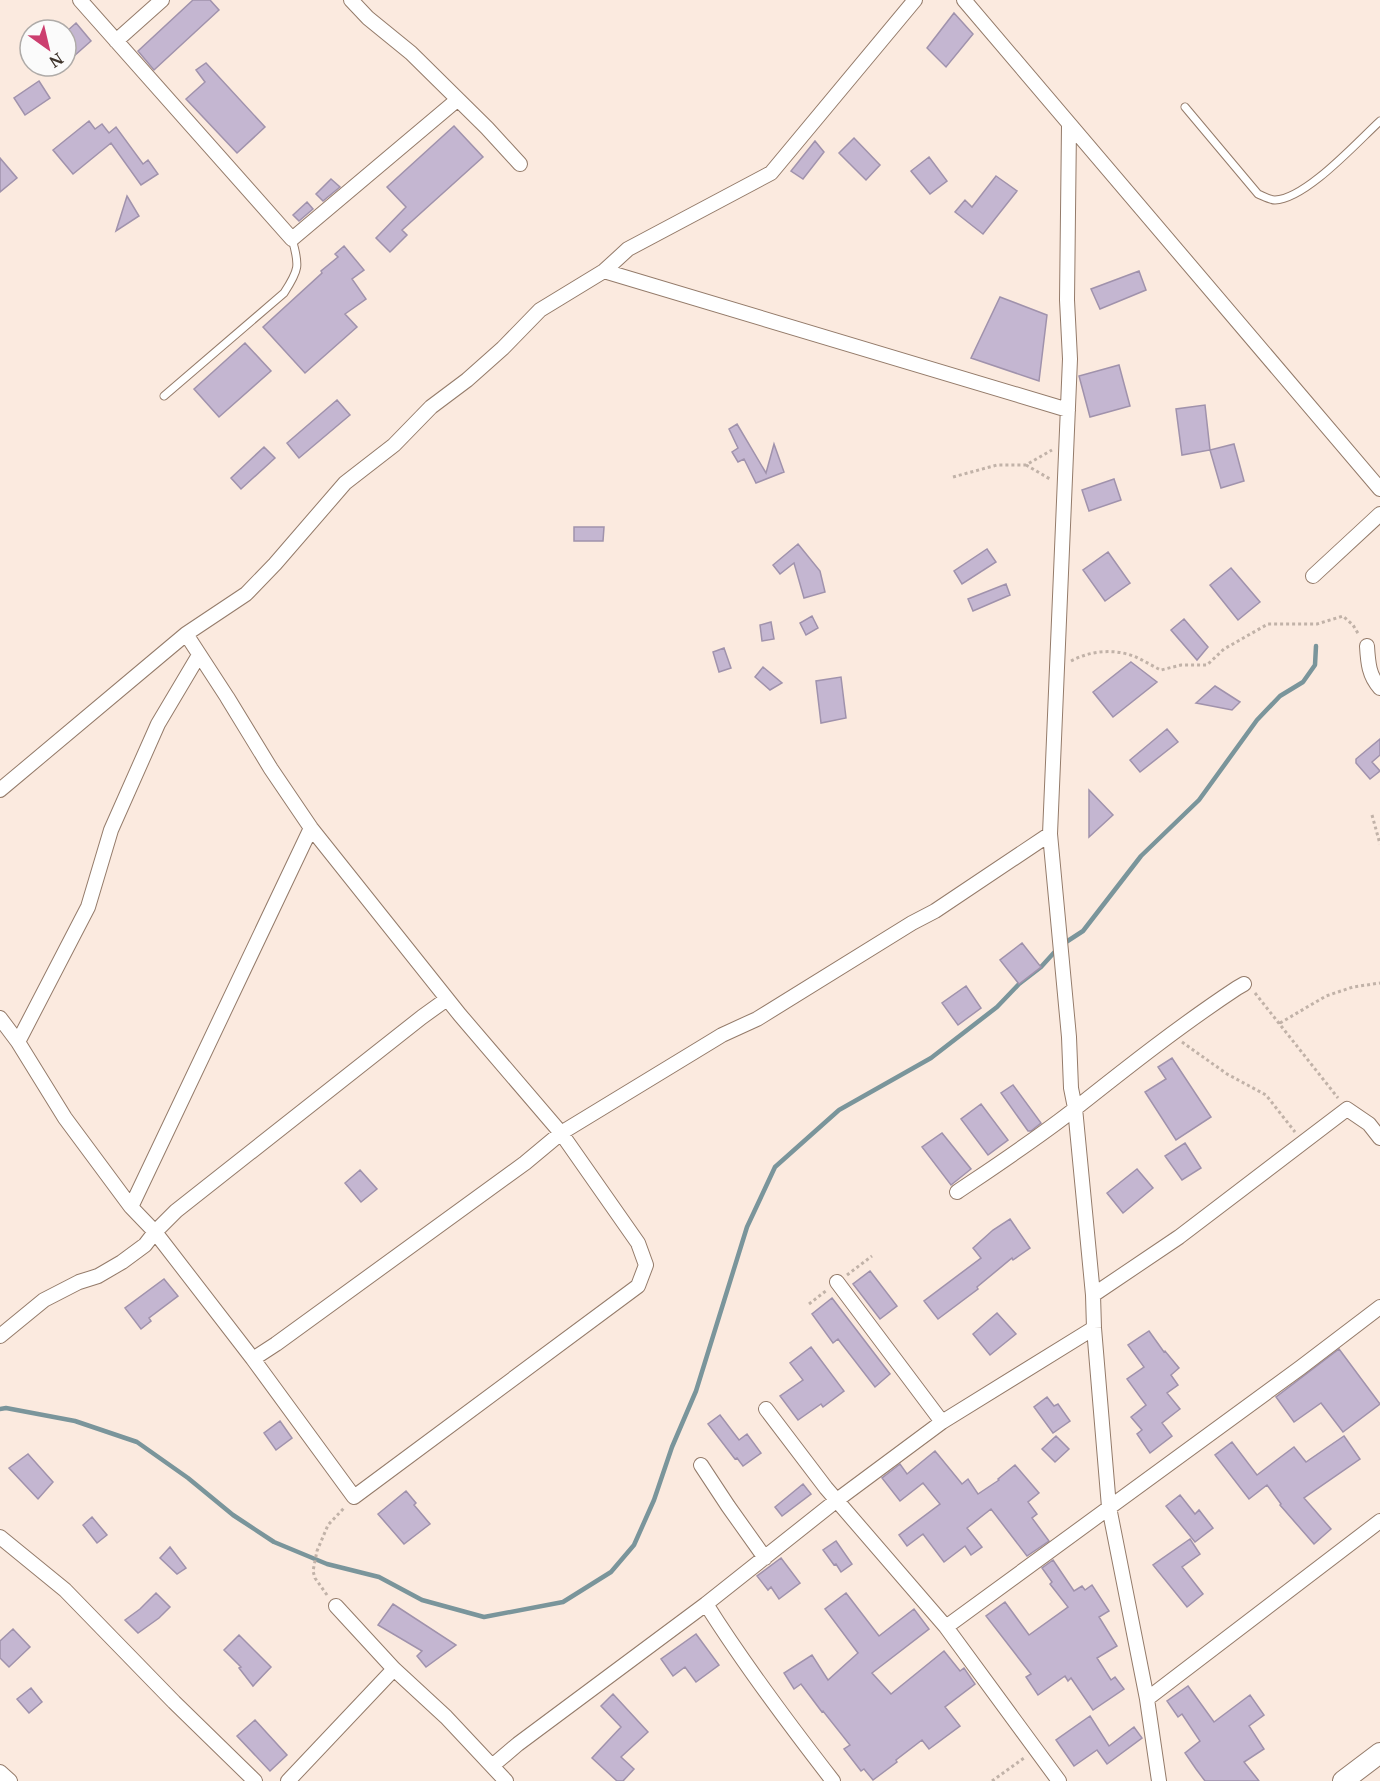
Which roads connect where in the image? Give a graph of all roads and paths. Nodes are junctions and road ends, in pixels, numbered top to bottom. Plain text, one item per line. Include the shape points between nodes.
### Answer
1 (80, 0) edge
2 (162, 0) edge
3 (351, 0) edge
4 (915, 0) edge
5 (963, 0) edge
6 (116, 41) junction
7 (457, 100) junction
8 (1185, 107) dead end
9 (1380, 121) edge
10 (1069, 126) junction
11 (520, 164) dead end
12 (292, 239) junction
13 (604, 272) junction
14 (164, 396) dead end
15 (1068, 410) junction
16 (1067, 436) junction
17 (1026, 465) junction
18 (953, 477) dead end
19 (1065, 486) junction
20 (1380, 489) edge
21 (1380, 514) edge
22 (1313, 576) dead end
23 (186, 634) junction
24 (1367, 646) joint
25 (1058, 651) junction
26 (199, 655) junction
27 (1380, 688) edge
28 (0, 790) edge
29 (1372, 815) dead end
30 (312, 828) junction
31 (1050, 834) junction
32 (1380, 844) edge
33 (1380, 983) edge
34 (1244, 984) joint
35 (447, 999) junction
36 (0, 1018) edge
37 (1279, 1023) junction
38 (1171, 1035) junction
39 (18, 1042) junction
40 (1075, 1108) junction
41 (1347, 1109) junction
42 (561, 1133) junction
43 (1380, 1138) edge
44 (1301, 1144) junction
45 (957, 1192) dead end
46 (131, 1207) junction
47 (155, 1232) junction
48 (837, 1282) dead end
49 (1093, 1295) junction
50 (1380, 1307) edge
51 (1094, 1328) junction
52 (3, 1329) edge
53 (253, 1359) junction
54 (766, 1409) dead end
55 (942, 1422) junction
56 (701, 1465) dead end
57 (354, 1497) junction
58 (837, 1500) junction
59 (1109, 1507) junction
60 (1380, 1521) edge
61 (0, 1537) edge
62 (765, 1558) junction
63 (706, 1604) junction
64 (336, 1606) joint
65 (946, 1627) junction
66 (394, 1669) junction
67 (1147, 1699) junction
68 (1035, 1749) junction
69 (1380, 1752) edge
70 (492, 1766) junction
71 (0, 1772) edge
72 (10, 1781) edge
73 (255, 1781) edge
74 (288, 1781) edge
75 (506, 1781) edge
76 (833, 1781) edge
77 (992, 1781) edge
78 (1059, 1781) edge
79 (1159, 1781) edge
80 (1343, 1781) edge

1 - 6 street
2 - 6 street
3 - 7 street
4 - 13 street via 771,173 628,249
5 - 10 street
6 - 12 street
7 - 11 street
7 - 12 street
8 - 9 lane via 1258,194 1275,200 1297,194 1314,182
10 - 15 street
10 - 20 street
12 - 14 lane via 298,258 296,274 284,293
13 - 15 street
13 - 23 street via 540,310 394,445 345,483 246,594
15 - 16 street
16 - 17 path via 1048,454
16 - 19 street
17 - 18 path via 997,465
17 - 19 path
19 - 25 street
21 - 22 street
23 - 26 street
23 - 28 street
24 - 25 path via 1343,616 1317,624 1268,624 1224,649 1207,665 1161,670 1128,654 1113,652 1092,652 1067,663
24 - 27 street via 1372,680
25 - 31 street
26 - 30 street
26 - 39 street via 158,724 111,830 88,907
29 - 32 path
30 - 35 street
30 - 46 street
31 - 40 street
31 - 42 street via 935,911
33 - 37 path via 1326,996
34 - 37 path
34 - 38 street
35 - 42 street
35 - 47 street via 184,1205
36 - 39 street
37 - 41 path
38 - 40 street
38 - 44 path via 1227,1074 1266,1095
39 - 46 street via 64,1118
40 - 45 street
40 - 49 street
41 - 43 street via 1369,1124
41 - 44 street
42 - 53 street
42 - 57 street via 638,1243 646,1264 638,1286
44 - 49 street via 1179,1237
46 - 47 street
47 - 52 street via 122,1262 44,1300
47 - 53 street
48 - 55 street
49 - 51 street
50 - 59 street
51 - 55 street
51 - 59 street
53 - 57 street
54 - 58 street
55 - 58 street
56 - 62 street
57 - 64 path via 328,1525 313,1571
58 - 62 street
58 - 65 street
59 - 65 street
59 - 67 street
60 - 67 street
61 - 73 street via 65,1590
62 - 63 street
63 - 70 street
63 - 76 street via 780,1713
64 - 66 street
65 - 68 street
66 - 70 street via 447,1717
66 - 74 street
67 - 79 street
68 - 77 path
68 - 78 street
69 - 80 street
70 - 75 street
71 - 72 street

